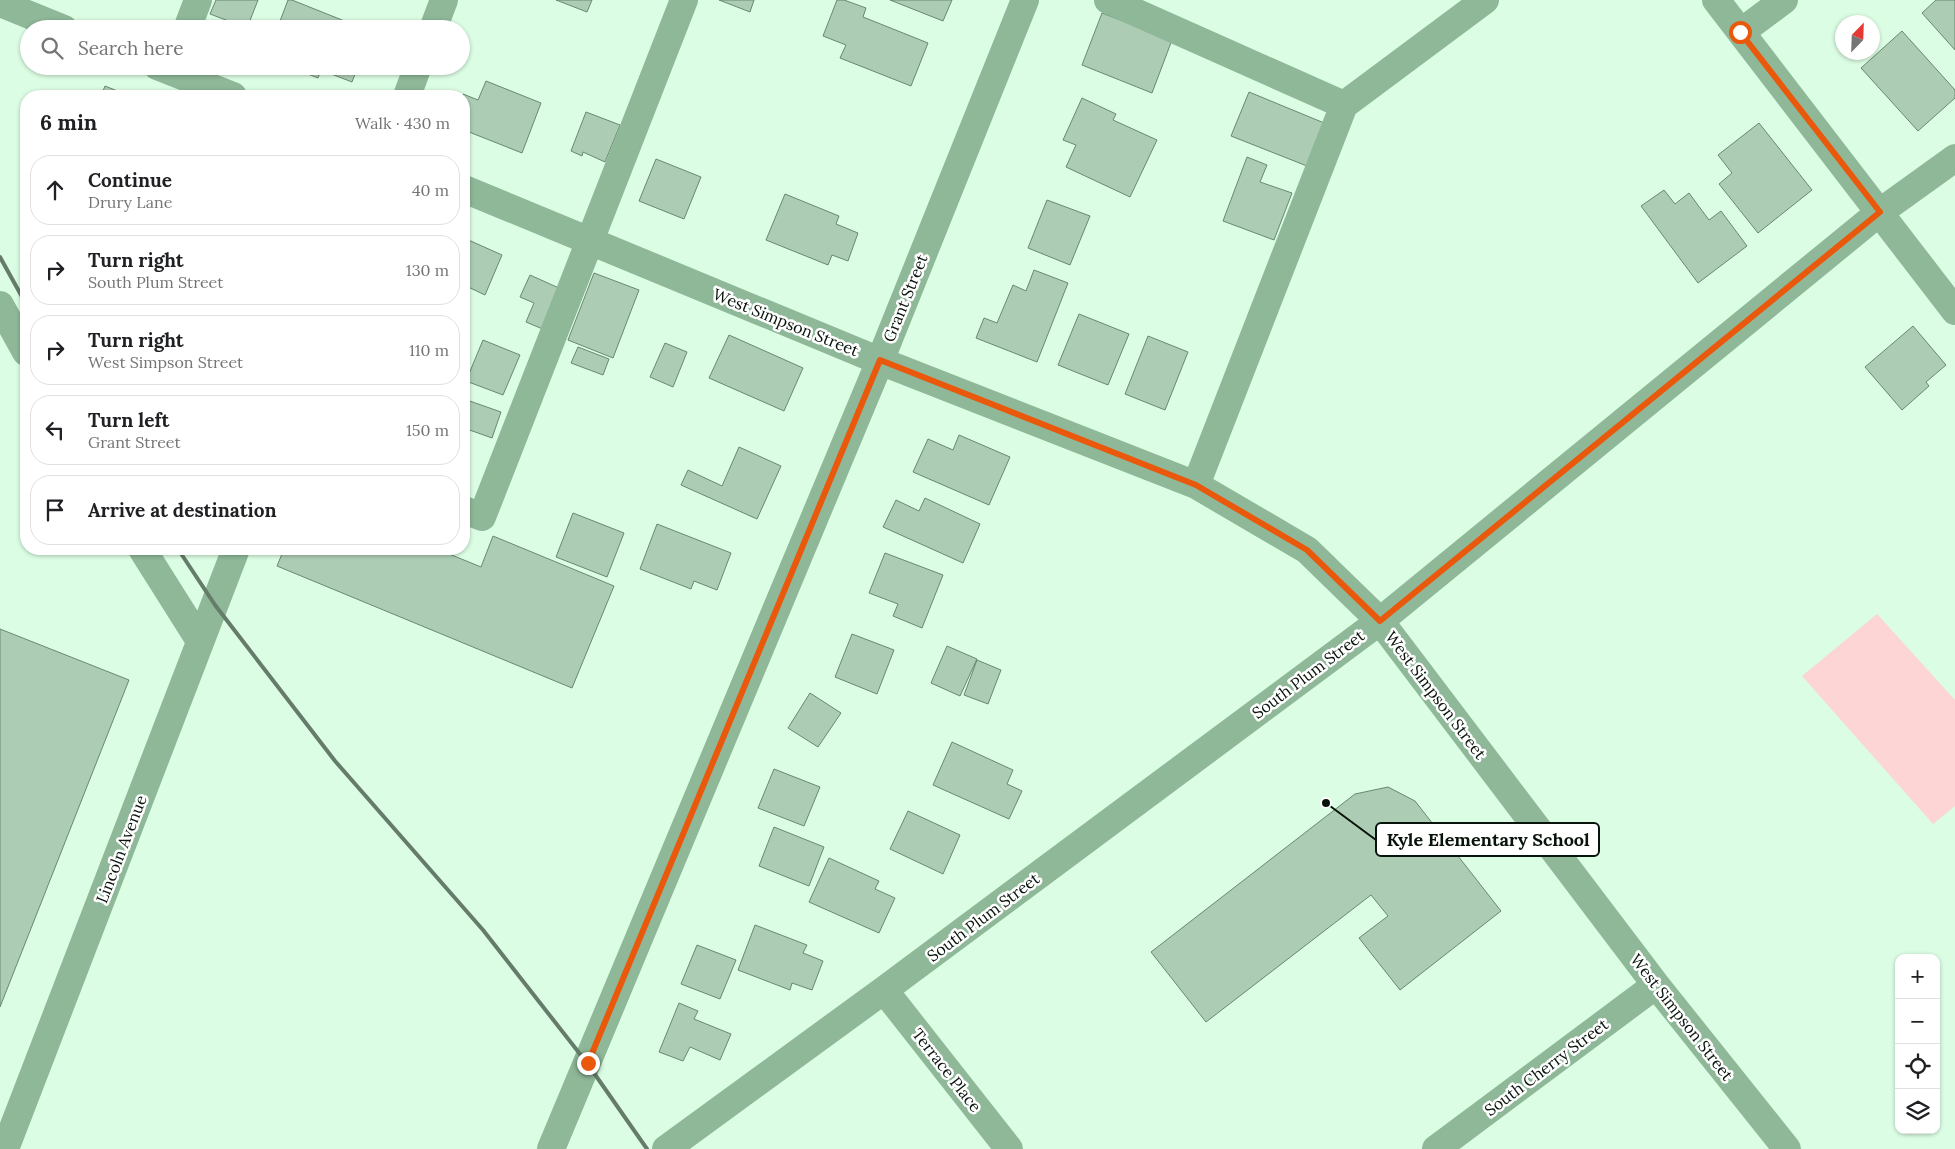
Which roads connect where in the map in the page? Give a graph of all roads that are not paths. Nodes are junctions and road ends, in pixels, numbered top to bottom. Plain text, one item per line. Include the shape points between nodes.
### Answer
1 (198, 0) edge
2 (444, 0) edge
3 (684, 0) edge
4 (1026, 0) edge
5 (1108, 0) edge
6 (1485, 0) edge
7 (1716, 0) edge
8 (1784, 0) edge
9 (0, 3) edge
10 (42, 20) edge
11 (190, 20) edge
12 (436, 20) edge
13 (1740, 32) junction
14 (183, 75) edge
15 (415, 75) edge
16 (219, 90) edge
17 (409, 90) edge
18 (1344, 105) junction
19 (1955, 158) edge
20 (470, 191) edge
21 (1880, 212) junction
22 (589, 241) junction
23 (0, 305) edge
24 (1955, 311) edge
25 (20, 341) edge
26 (880, 360) junction
27 (1196, 485) junction
28 (470, 512) edge
29 (146, 555) edge
30 (234, 555) edge
31 (1380, 621) junction
32 (200, 641) junction
33 (1656, 985) junction
34 (884, 990) junction
35 (669, 1148) edge
36 (5, 1149) edge
37 (551, 1149) edge
38 (1009, 1149) edge
39 (1436, 1149) edge
40 (1787, 1149) edge

1 - 11 street
2 - 12 street
3 - 22 street
4 - 26 street, Grant Street
5 - 18 street
6 - 18 street
7 - 13 street
8 - 13 street
9 - 10 street
13 - 21 street
14 - 16 street
15 - 17 street
18 - 27 street
19 - 21 street, South Plum Street
20 - 22 street, West Simpson Street
21 - 24 street
21 - 31 street, South Plum Street
22 - 26 street, West Simpson Street
22 - 28 street via 482,517
23 - 25 street
26 - 27 street, West Simpson Street
26 - 37 street, Grant Street
27 - 31 street, West Simpson Street via 1307,550
29 - 32 street
30 - 32 street, Lincoln Avenue
31 - 33 street, West Simpson Street
31 - 34 street, South Plum Street
32 - 36 street, Lincoln Avenue
33 - 39 street, South Cherry Street
33 - 40 street, West Simpson Street
34 - 35 street, South Plum Street
34 - 38 street, Terrace Place

